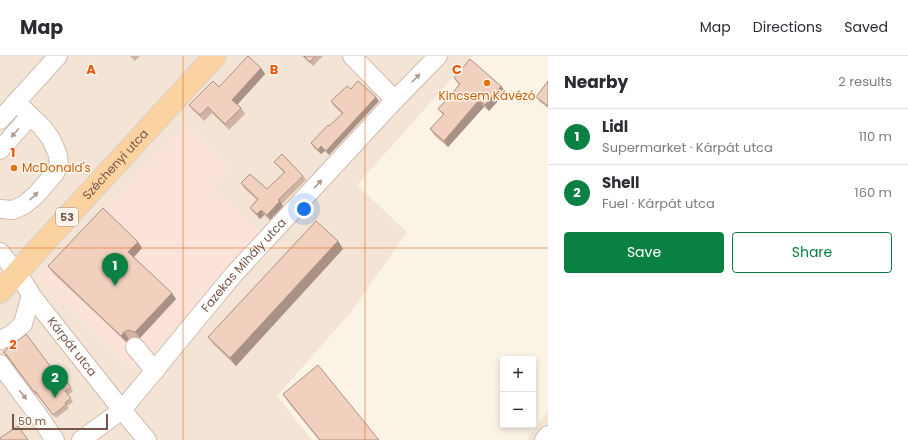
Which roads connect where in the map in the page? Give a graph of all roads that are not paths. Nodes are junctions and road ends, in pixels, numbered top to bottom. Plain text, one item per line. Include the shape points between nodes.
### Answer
1 (58, 56) edge
2 (215, 56) edge
3 (352, 56) edge
4 (438, 56) edge
5 (395, 100) junction
6 (16, 102) junction
7 (30, 116) junction
8 (0, 120) edge
9 (0, 150) edge
10 (0, 209) edge
11 (0, 252) edge
12 (17, 273) junction
13 (0, 292) edge
14 (31, 295) junction
15 (0, 340) edge
16 (135, 347) dead end
17 (0, 364) edge
18 (155, 371) junction
19 (122, 410) junction
20 (548, 435) edge
21 (55, 440) edge
22 (81, 440) edge
23 (147, 440) edge
24 (544, 440) edge

1 - 6 street
2 - 12 main road, Széchenyi utca / 53
3 - 5 street
5 -> 4 street, Fazekas Mihály utca
18 -> 5 street, Fazekas Mihály utca via 234,274
6 - 7 street
6 - 8 street
7 -> 9 street
10 -> 7 street via 12,210 24,205 36,195 59,166 58,155 51,139
11 - 12 street, Kárpát utca
12 - 13 main road, Széchenyi utca / 53
12 - 14 street, Kárpát utca
14 - 15 street via 23,324 11,335
14 - 19 street, Kárpát utca
16 - 18 street
17 -> 21 street
18 - 19 street, Fazekas Mihály utca
19 - 22 street, Fazekas Mihály utca
19 - 23 street, Kárpát utca
20 - 24 street

